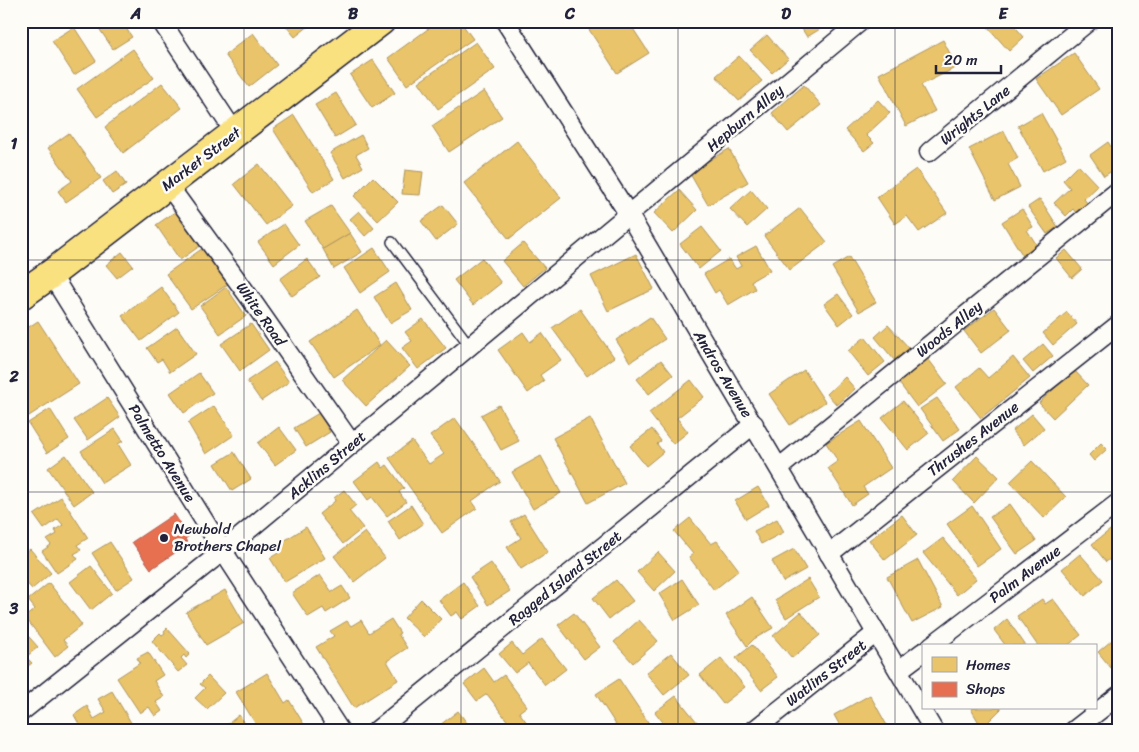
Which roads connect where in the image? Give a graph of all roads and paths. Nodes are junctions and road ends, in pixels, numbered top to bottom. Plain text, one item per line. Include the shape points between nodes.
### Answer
1 (161, 21) edge
2 (381, 21) edge
3 (505, 21) edge
4 (861, 21) edge
5 (1089, 21) edge
6 (236, 133) junction
7 (930, 152) dead end
8 (168, 184) junction
9 (1118, 191) edge
10 (629, 215) junction
11 (392, 242) dead end
12 (51, 274) junction
13 (21, 295) edge
14 (1118, 325) edge
15 (470, 346) junction
16 (754, 424) junction
17 (352, 444) junction
18 (780, 468) junction
19 (1118, 503) edge
20 (223, 551) junction
21 (829, 554) junction
22 (876, 634) junction
23 (934, 644) edge
24 (922, 653) edge
25 (899, 670) junction
26 (1118, 696) edge
27 (21, 712) edge
28 (340, 731) edge
29 (376, 731) edge
30 (753, 731) edge
31 (934, 731) edge
32 (1073, 731) edge

1 - 6 street
2 - 6 main road, Market Street
3 - 10 street, Andros Avenue
4 - 10 street, Hepburn Alley
5 - 7 street, Wrights Lane
6 - 8 main road, Market Street
8 - 12 main road, Market Street
8 - 17 street, White Road
9 - 18 street, Woods Alley
10 - 15 street, Acklins Street
10 - 16 street, Andros Avenue
11 - 15 lane
12 - 13 main road, Market Street
12 - 20 street, Palmetto Avenue
14 - 21 street, Thrushes Avenue
15 - 17 street, Acklins Street
16 - 18 street, Andros Avenue
16 - 29 street, Ragged Island Street
17 - 20 street, Acklins Street
18 - 21 street, Andros Avenue
19 - 23 street, Palm Avenue
20 - 27 street, Acklins Street
20 - 28 street, Palmetto Avenue
21 - 22 street, Andros Avenue
22 - 25 street, Andros Avenue
22 - 30 street, Watlins Street
24 - 25 street
25 - 31 street, Andros Avenue
26 - 32 street

